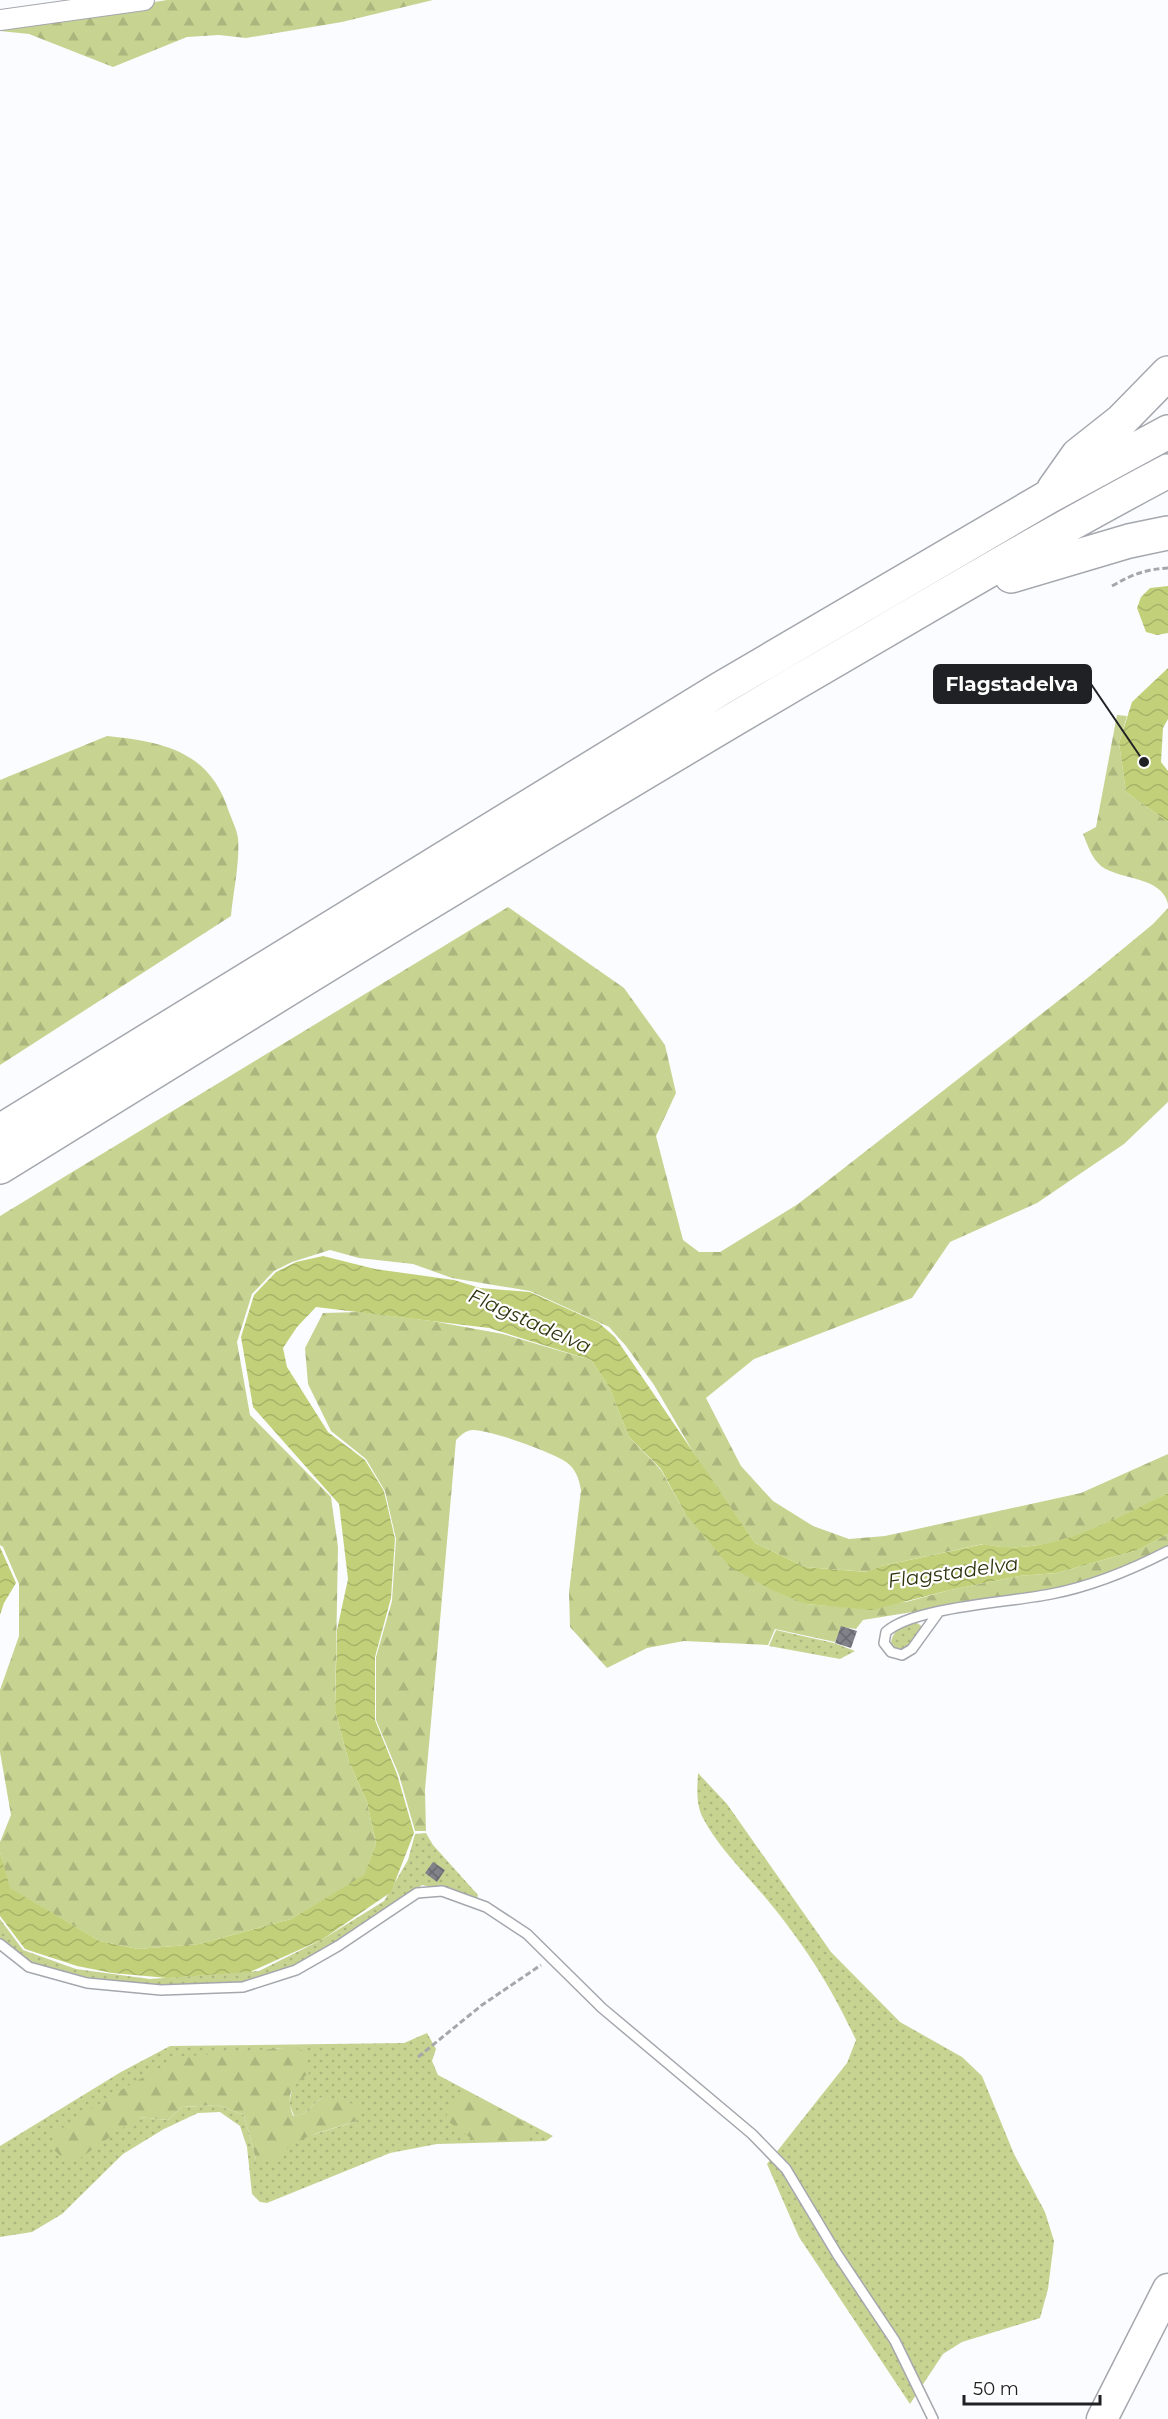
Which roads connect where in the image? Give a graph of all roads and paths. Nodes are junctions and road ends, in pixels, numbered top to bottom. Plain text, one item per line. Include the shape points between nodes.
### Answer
1 (144, 0) edge
2 (0, 20) edge
3 (1168, 373) edge
4 (1168, 432) edge
5 (1168, 471) edge
6 (1048, 496) junction
7 (1168, 533) edge
8 (1168, 568) edge
9 (1112, 586) dead end
10 (938, 600) junction
11 (0, 1131) edge
12 (0, 1167) edge
13 (1168, 1551) edge
14 (938, 1613) junction
15 (0, 1944) edge
16 (552, 1959) junction
17 (418, 2058) dead end
18 (1168, 2289) edge
19 (933, 2419) edge
20 (1102, 2419) edge

1 - 2 street
3 - 6 highway via 1121,420 1078,455
4 - 6 highway
5 - 10 highway
6 - 11 highway via 710,695
7 - 10 highway via 1058,560
8 - 9 path via 1133,574
10 - 12 highway via 418,909
13 - 14 lane via 1087,1586
14 - 14 lane via 894,1624 886,1632 884,1643 891,1652 902,1655 912,1649
15 - 16 lane via 29,1967 87,1983 161,1990 243,1987 296,1970 417,1893 442,1891 474,1901 506,1919
16 - 17 path via 482,2005
16 - 19 lane via 602,2008 752,2134 786,2169 895,2341
18 - 20 main road

